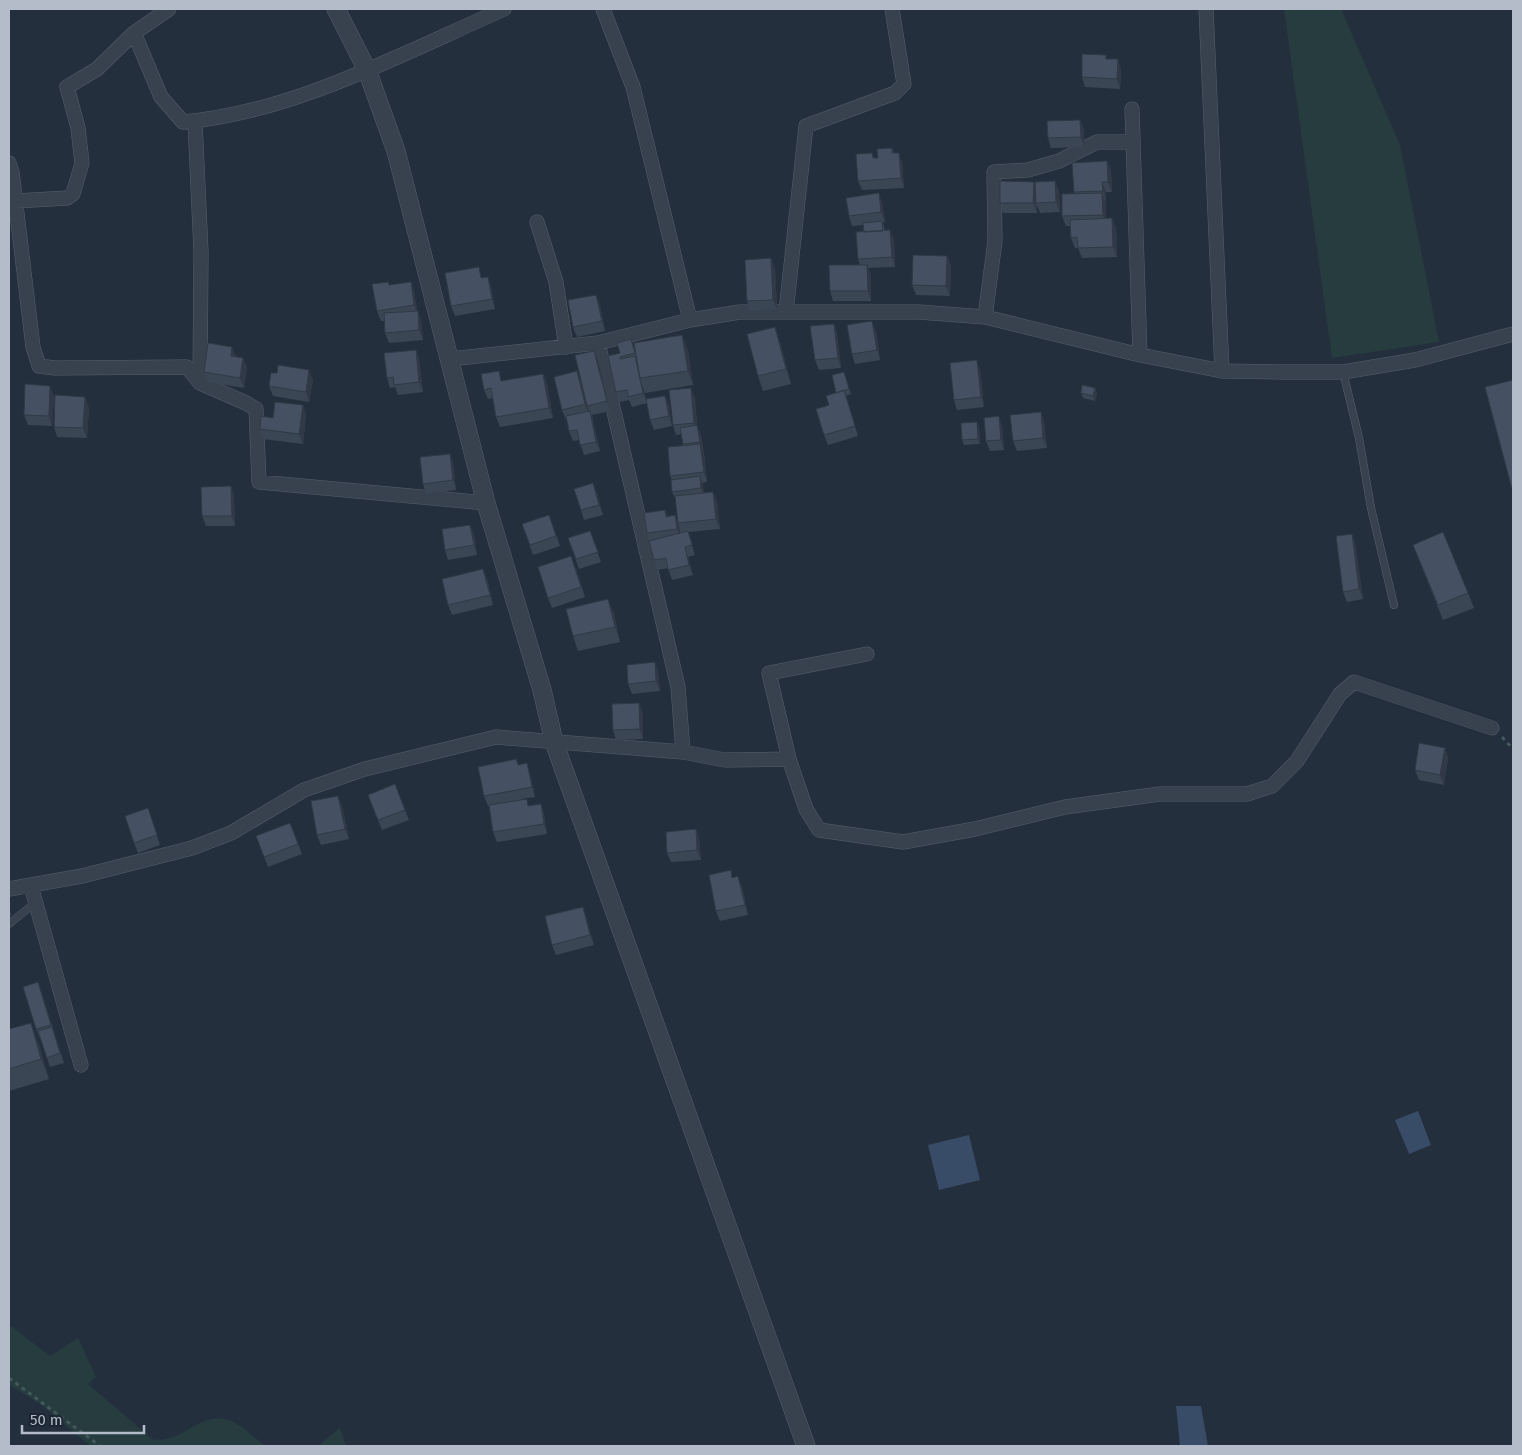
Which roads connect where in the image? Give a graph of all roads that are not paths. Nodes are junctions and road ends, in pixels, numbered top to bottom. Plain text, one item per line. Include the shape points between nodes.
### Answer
1 (169, 9) edge
2 (336, 9) edge
3 (504, 9) edge
4 (603, 9) edge
5 (892, 9) edge
6 (1206, 9) edge
7 (134, 33) junction
8 (366, 70) junction
9 (1132, 109) dead end
10 (194, 121) junction
11 (1133, 142) junction
12 (9, 163) edge
13 (16, 201) junction
14 (537, 222) dead end
15 (786, 312) junction
16 (985, 317) junction
17 (690, 320) junction
18 (1513, 334) edge
19 (598, 343) junction
20 (566, 347) junction
21 (1140, 355) junction
22 (450, 359) junction
23 (1222, 371) junction
24 (1343, 372) junction
25 (200, 383) junction
26 (486, 503) junction
27 (1394, 605) dead end
28 (868, 654) dead end
29 (1492, 728) dead end
30 (554, 742) junction
31 (684, 752) junction
32 (789, 758) junction
33 (31, 886) junction
34 (9, 889) edge
35 (36, 902) junction
36 (9, 924) edge
37 (81, 1065) dead end
38 (806, 1446) edge

1 - 7 street
2 - 8 street
3 - 8 street
4 - 17 street via 633,87
5 - 15 street via 904,84 895,93 806,126
6 - 23 street
7 - 10 street via 161,97 183,122
7 - 13 street via 97,69 67,87 78,128 82,164 73,194 67,198
8 - 10 street via 277,104
8 - 22 street via 396,151
9 - 11 street
10 - 25 street via 201,252
11 - 16 street via 1097,142 1059,161 1028,170 994,172 995,242
11 - 21 street
12 - 13 street
13 - 25 street via 38,366 187,367
14 - 20 street via 556,282
15 - 16 street via 919,312
15 - 17 street via 740,312
16 - 21 street
17 - 19 street
18 - 24 street via 1416,360
19 - 20 street
19 - 31 street via 676,678
20 - 22 street
21 - 23 street
22 - 26 street
23 - 24 street
24 - 27 lane
25 - 26 street via 256,409 259,482
26 - 30 street via 542,690
28 - 32 street via 769,673
29 - 32 street via 1354,682 1340,694 1297,761 1272,786 1247,794 1160,794 1065,807 904,842 819,830 806,809
30 - 31 street
30 - 33 street via 496,737 365,769 304,790 230,832 192,848
30 - 38 street
31 - 32 street via 725,760
33 - 34 street
33 - 35 street
35 - 36 lane
35 - 37 street

